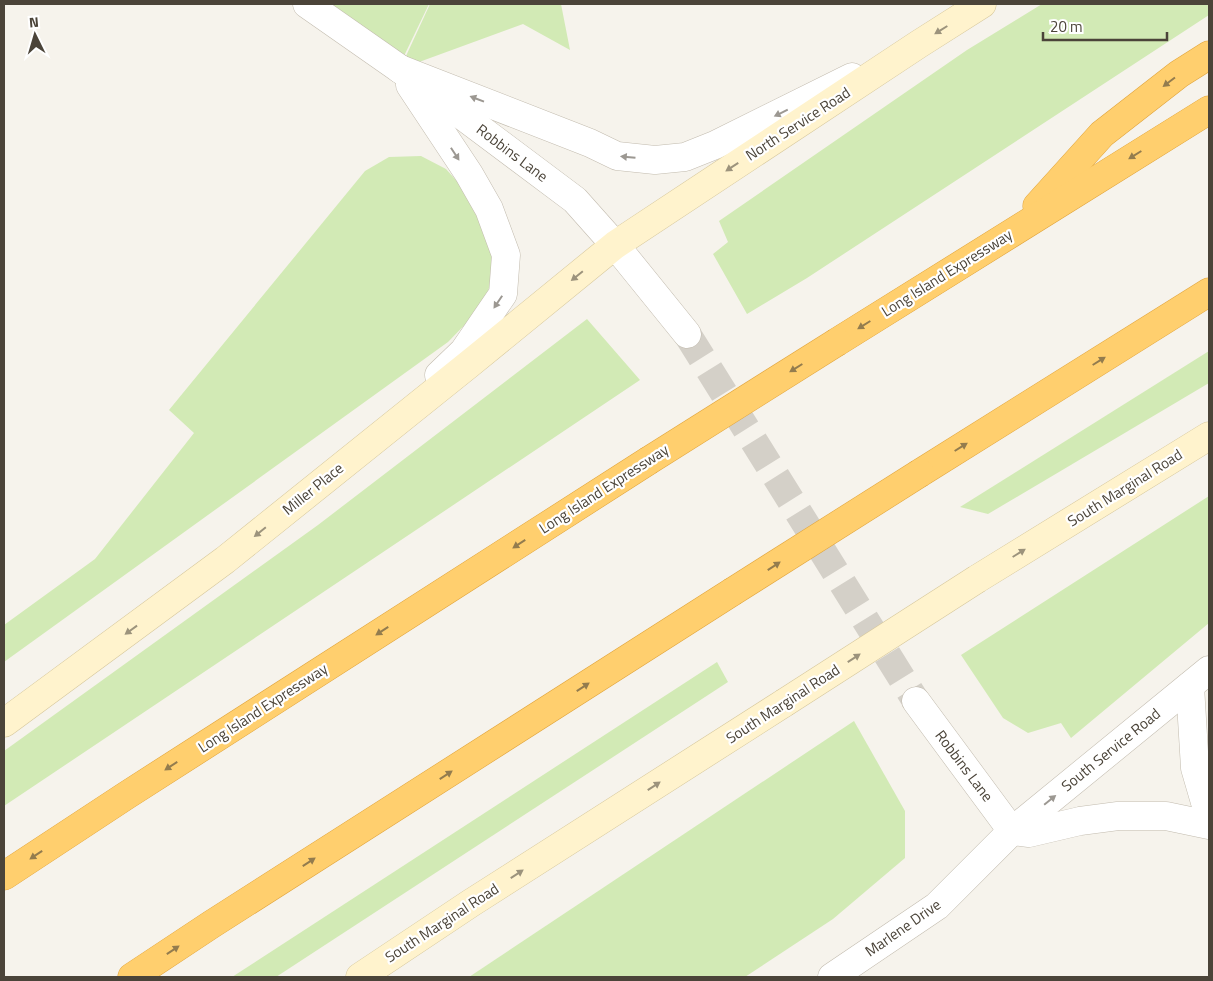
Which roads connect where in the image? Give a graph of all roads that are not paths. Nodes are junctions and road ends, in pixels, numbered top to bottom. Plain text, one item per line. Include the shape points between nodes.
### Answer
1 (307, 4) edge
2 (982, 4) edge
3 (919, 44) junction
4 (1209, 55) edge
5 (400, 69) junction
6 (1209, 110) edge
7 (1015, 230) junction
8 (615, 245) junction
9 (1209, 292) edge
10 (687, 334) tunnel mouth
11 (1209, 436) edge
12 (346, 463) junction
13 (1200, 678) edge
14 (916, 701) tunnel mouth
15 (4, 723) edge
16 (1207, 798) edge
17 (1209, 825) edge
18 (1012, 831) junction
19 (4, 876) edge
20 (132, 977) edge
21 (360, 977) edge
22 (832, 977) edge

1 - 5 street, Robbins Lane
2 -> 3 main road, North Service Road
3 -> 5 street via 715,145 685,157 655,160 617,156
3 -> 8 main road, North Service Road
4 -> 7 highway via 1179,74 1102,134
5 - 8 street, Robbins Lane via 575,200
5 -> 12 street via 489,209 506,255 503,294 464,351
6 -> 7 highway, Long Island Expressway
7 -> 19 highway, Long Island Expressway, bridge via 648,461
8 - 10 street, Robbins Lane
8 -> 12 main road, Miller Place
20 -> 9 highway, bridge via 732,592
21 -> 11 main road, South Marginal Road, bridge via 978,579
12 -> 15 main road, Miller Place via 225,560
13 - 16 street via 1195,768
18 -> 13 street, South Service Road
14 - 18 street, Robbins Lane
17 - 18 street via 1166,816 1118,816 1029,833
18 - 22 street, Marlene Drive via 937,906

